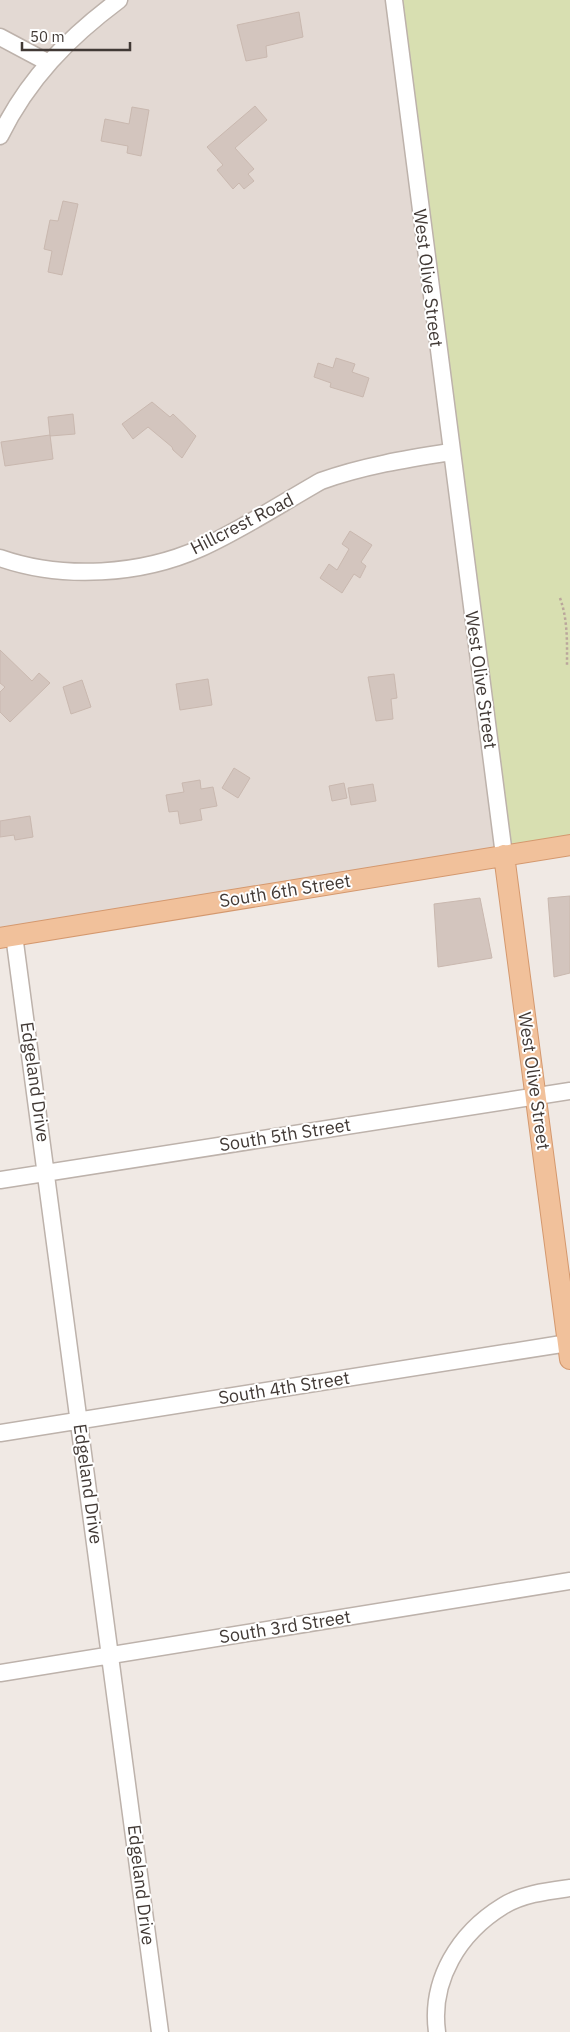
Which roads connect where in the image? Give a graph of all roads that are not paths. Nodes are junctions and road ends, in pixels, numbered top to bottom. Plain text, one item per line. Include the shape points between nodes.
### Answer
1 (119, 0) edge
2 (394, 0) edge
3 (0, 37) edge
4 (48, 62) junction
5 (0, 136) edge
6 (450, 452) junction
7 (0, 558) edge
8 (570, 845) edge
9 (504, 855) junction
10 (7, 937) edge
11 (570, 1091) edge
12 (536, 1096) junction
13 (47, 1172) junction
14 (0, 1180) edge
15 (569, 1351) edge
16 (79, 1421) junction
17 (0, 1433) edge
18 (570, 1581) edge
19 (111, 1655) junction
20 (0, 1673) edge
21 (570, 1888) edge
22 (160, 2032) edge
23 (437, 2032) edge

1 - 4 street
2 - 6 street, West Olive Street
3 - 4 street
4 - 5 street via 14,106
6 - 7 street, Hillcrest Road via 350,471 321,482 201,548 132,568 45,569
6 - 9 street, West Olive Street
8 - 9 main road, South 6th Street
9 - 10 main road, South 6th Street
9 - 12 main road, West Olive Street
10 - 13 street, Edgeland Drive
11 - 12 street, South 5th Street
12 - 13 street, South 5th Street
12 - 15 main road, West Olive Street
13 - 14 street, South 5th Street
13 - 16 street, Edgeland Drive
15 - 16 street, South 4th Street
16 - 17 street, South 4th Street
16 - 19 street, Edgeland Drive
18 - 19 street, South 3rd Street
19 - 20 street, South 3rd Street
19 - 22 street, Edgeland Drive
21 - 23 street via 540,1892 504,1905 471,1932 450,1959 439,1988

